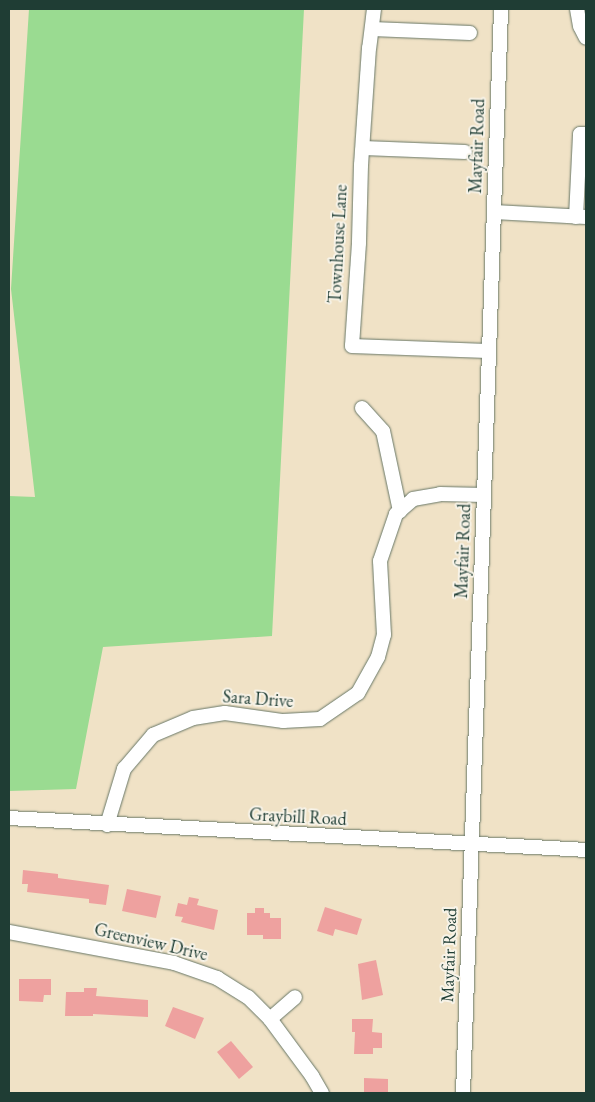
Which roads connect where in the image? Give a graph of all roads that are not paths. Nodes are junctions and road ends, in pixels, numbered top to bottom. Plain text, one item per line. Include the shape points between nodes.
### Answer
1 (374, 9) edge
2 (500, 9) edge
3 (577, 9) edge
4 (372, 29) junction
5 (470, 33) dead end
6 (586, 38) edge
7 (586, 134) edge
8 (364, 148) junction
9 (465, 152) dead end
10 (494, 212) junction
11 (581, 217) edge
12 (487, 352) junction
13 (362, 408) dead end
14 (484, 495) junction
15 (400, 511) junction
16 (9, 818) edge
17 (106, 825) junction
18 (471, 845) junction
19 (586, 850) edge
20 (9, 932) edge
21 (295, 998) dead end
22 (270, 1019) junction
23 (322, 1093) edge
24 (463, 1093) edge

1 - 4 street, Townhouse Lane
2 - 10 street, Mayfair Road
3 - 6 street
4 - 5 street
4 - 8 street, Townhouse Lane via 368,48
7 - 11 street via 580,134
8 - 9 street
8 - 12 street, Townhouse Lane via 352,346
10 - 11 street
10 - 12 street, Mayfair Road
12 - 14 street, Mayfair Road
13 - 15 street via 383,431
14 - 15 street via 440,494 413,499
14 - 18 street, Mayfair Road
15 - 17 street, Sara Drive via 396,514 380,561 384,635 378,657 358,693 320,719 283,722 225,713 193,718 153,735 124,769
16 - 17 street, Graybill Road
17 - 18 street, Graybill Road
18 - 19 street, Graybill Road
18 - 24 street, Mayfair Road
20 - 22 street, Greenview Drive via 198,970 239,991
21 - 22 street
22 - 23 street, Greenview Drive

